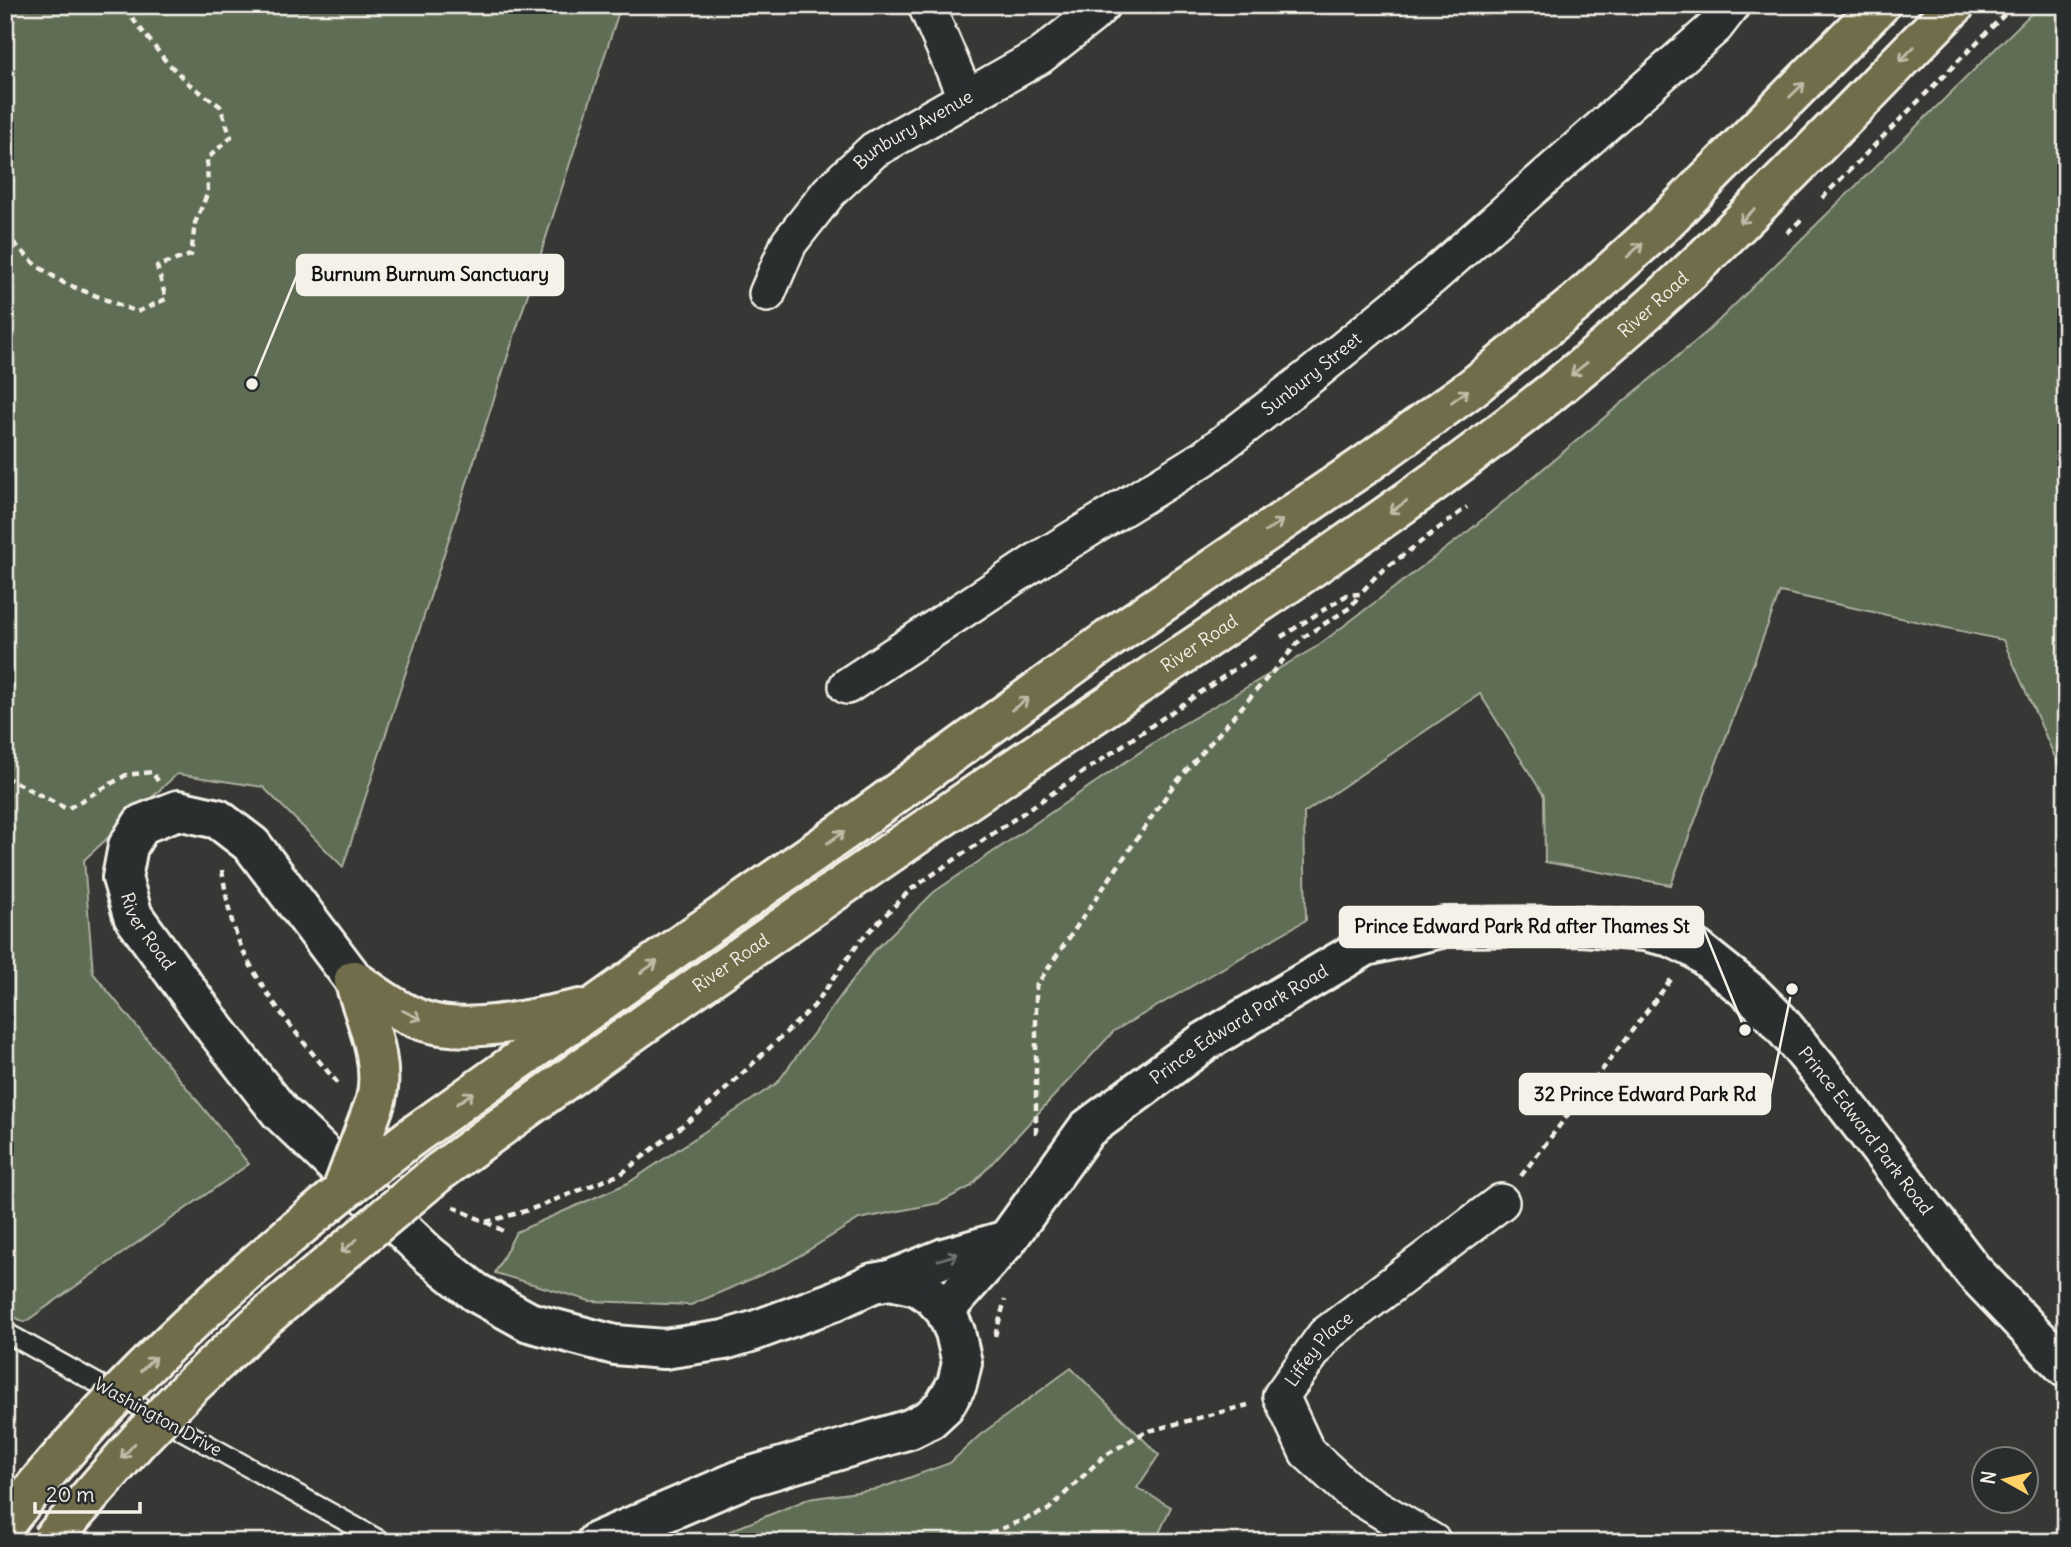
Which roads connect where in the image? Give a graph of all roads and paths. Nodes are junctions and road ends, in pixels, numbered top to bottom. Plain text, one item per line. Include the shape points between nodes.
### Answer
1 (122, 5) edge
2 (926, 5) edge
3 (1102, 5) edge
4 (1732, 5) edge
5 (1880, 5) edge
6 (1955, 5) edge
7 (966, 98) junction
8 (5, 234) edge
9 (767, 294) dead end
10 (1360, 594) dead end
11 (847, 686) dead end
12 (5, 778) edge
13 (178, 810) junction
14 (218, 819) junction
15 (1696, 949) junction
16 (354, 980) junction
17 (594, 1006) junction
18 (358, 1095) junction
19 (1036, 1147) dead end
20 (342, 1191) junction
21 (1501, 1202) joint
22 (486, 1222) dead end
23 (505, 1232) dead end
24 (1007, 1240) junction
25 (890, 1280) junction
26 (945, 1310) junction
27 (5, 1332) edge
28 (961, 1363) junction
29 (2066, 1368) edge
30 (1281, 1396) junction
31 (5, 1524) edge
32 (50, 1542) edge
33 (383, 1542) edge
34 (596, 1542) edge
35 (968, 1542) edge
36 (1433, 1542) edge

1 - 8 path via 165,60 220,106 231,137 206,159 208,192 195,223 191,255 157,266 166,299 136,312 64,283 36,265
2 - 7 street
3 - 7 street, Bunbury Avenue via 1040,57
4 - 11 street, Sunbury Street via 1715,27 1432,277 1281,399 1204,458
17 -> 5 main road via 1130,624 1473,387 1661,226
6 -> 32 main road, River Road, bridge via 1757,205 1583,366 1473,453 844,884 439,1172 260,1322 188,1389
7 - 9 street, Bunbury Avenue via 874,150 830,192 789,243
10 - 19 path via 1351,607 1302,638 1173,786 1036,986
12 - 13 path via 67,809 126,775 152,772
13 - 14 street
13 - 25 street, River Road via 142,824 128,846 122,878 133,916 280,1112 474,1292 530,1322 615,1345 664,1349 754,1331 858,1288
14 - 16 street via 253,845
14 - 18 path via 227,904 240,943 272,1001
15 - 21 path
15 - 24 street, Prince Edward Park Road via 1644,931 1582,926 1445,927 1366,946 1204,1042 1087,1129
15 - 29 street, Prince Edward Park Road via 1779,1020 1973,1270
16 -> 17 main road via 425,1022 451,1025 524,1020
16 - 18 main road via 373,1041 380,1088
20 -> 17 main road, bridge
18 - 20 main road, bridge
31 -> 20 main road, bridge via 139,1373
21 - 30 street, Liffey Place via 1325,1335
22 - 23 path
25 -> 24 street, River Road
24 - 26 street, Prince Edward Park Road
24 - 28 street
25 - 26 street via 917,1286
26 - 28 street
27 - 33 lane, Washington Drive
28 - 34 street via 957,1384 944,1406 910,1429 745,1478
30 - 35 path via 1145,1432 1104,1457 1048,1510
30 - 36 street, Liffey Place via 1307,1452 1351,1492

